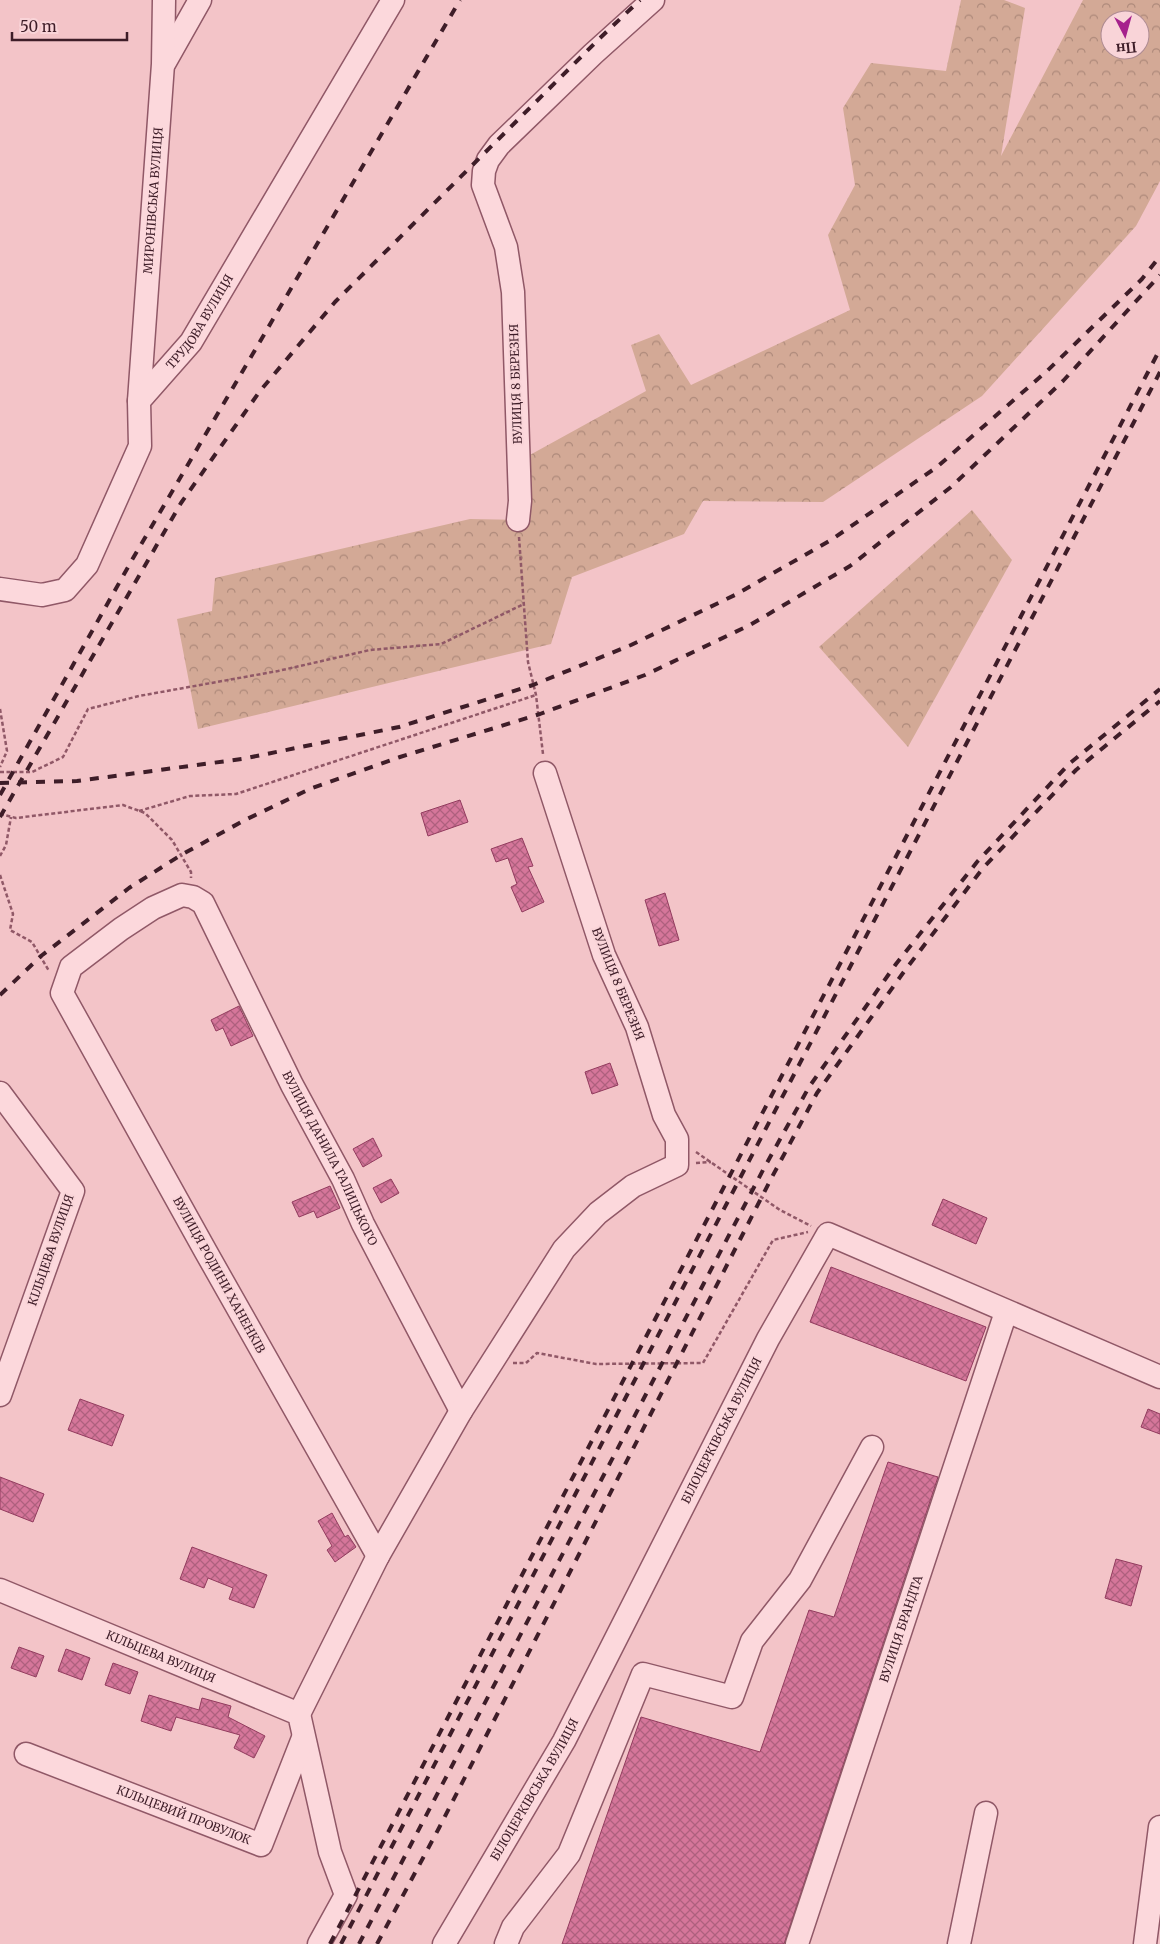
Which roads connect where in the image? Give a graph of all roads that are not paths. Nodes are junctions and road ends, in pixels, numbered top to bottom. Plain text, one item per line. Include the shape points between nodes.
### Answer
1 (164, 0) edge
2 (200, 0) edge
3 (393, 0) edge
4 (653, 0) edge
5 (163, 64) junction
6 (139, 401) junction
7 (518, 520) road end
8 (0, 589) edge
9 (545, 773) road end
10 (62, 993) joint
11 (0, 1093) edge
12 (1006, 1312) junction
13 (1160, 1377) edge
14 (0, 1395) edge
15 (461, 1412) junction
16 (872, 1447) dead end
17 (378, 1556) junction
18 (0, 1590) edge
19 (299, 1714) junction
20 (304, 1738) junction
21 (26, 1754) dead end
22 (986, 1813) dead end
23 (1160, 1827) edge
24 (319, 1944) edge
25 (444, 1944) edge
26 (506, 1944) edge
27 (797, 1944) edge
28 (959, 1944) edge
29 (1145, 1944) edge

1 - 5 street, МИРОНІВСЬКА ВУЛИЦЯ
2 - 5 street
3 - 6 street, ТРУДОВА ВУЛИЦЯ via 191,342
4 - 7 street, ВУЛИЦЯ 8 БЕРЕЗНЯ via 499,145 484,171 483,185 506,248 513,292
5 - 6 street, МИРОНІВСЬКА ВУЛИЦЯ
6 - 8 street via 140,446 87,565 65,590 42,595
9 - 15 street, ВУЛИЦЯ 8 БЕРЕЗНЯ via 604,955 637,1027 664,1115 677,1139 677,1165 633,1186 598,1213 564,1249
10 - 15 street, ВУЛИЦЯ ДАНИЛА ГАЛИЦЬКОГО via 71,967 121,929 153,908 182,895 198,900
10 - 17 street, ВУЛИЦЯ РОДИНИ ХАНЕНКІВ
11 - 14 street, КІЛЬЦЕВА ВУЛИЦЯ via 73,1190
12 - 13 street
12 - 25 street, БІЛОЦЕРКІВСЬКА ВУЛИЦЯ via 824,1232 564,1741
12 - 27 street, ВУЛИЦЯ БРАНДТА
15 - 17 street
16 - 26 street via 800,1580 752,1641 732,1697 643,1674 569,1854 513,1927
17 - 19 street
18 - 19 street, КІЛЬЦЕВА ВУЛИЦЯ
19 - 20 street
20 - 21 street, КІЛЬЦЕВИЙ ПРОВУЛОК via 260,1845
20 - 24 street via 330,1852 346,1895
22 - 28 street
23 - 29 street

